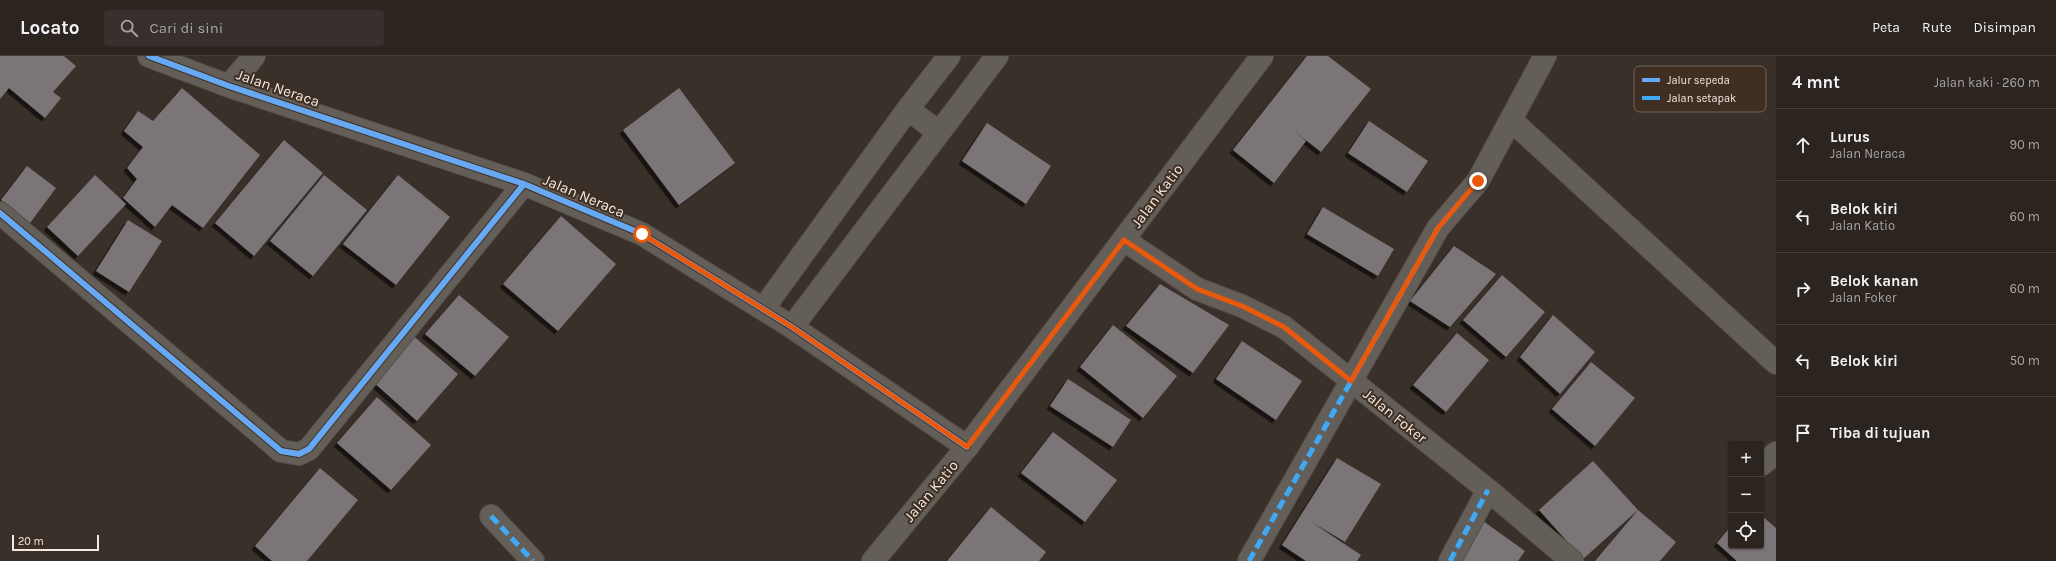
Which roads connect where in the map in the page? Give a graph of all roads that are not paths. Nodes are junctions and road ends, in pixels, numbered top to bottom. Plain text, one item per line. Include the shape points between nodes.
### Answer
1 (149, 56) edge
2 (254, 56) edge
3 (949, 56) edge
4 (997, 56) edge
5 (1262, 56) edge
6 (1545, 56) edge
7 (229, 86) junction
8 (908, 109) junction
9 (1511, 120) junction
10 (938, 132) junction
11 (524, 184) junction
12 (0, 213) edge
13 (1124, 240) junction
14 (763, 309) junction
15 (792, 327) junction
16 (1776, 363) edge
17 (1351, 381) junction
18 (967, 447) junction
19 (1776, 453) edge
20 (1764, 463) edge
21 (1488, 490) junction
22 (492, 516) dead end
23 (533, 561) edge
24 (873, 561) edge
25 (1250, 561) edge
26 (1450, 561) edge
27 (1572, 561) edge

1 - 7 street, Jalan Neraca
2 - 7 street
3 - 8 street
4 - 10 street
5 - 13 street, Jalan Katio
6 - 9 street
7 - 11 street, Jalan Neraca
8 - 10 street
8 - 14 street
9 - 16 street
9 - 17 street via 1478,181 1438,228
10 - 15 street
11 - 12 street via 309,449 299,454 281,452
11 - 14 street, Jalan Neraca via 642,234
13 - 17 street, Jalan Foker via 1197,289 1242,306 1284,327
13 - 18 street, Jalan Katio
14 - 15 street, Jalan Neraca
15 - 18 street, Jalan Neraca
17 - 21 street, Jalan Foker
17 - 25 street
18 - 24 street, Jalan Katio
19 - 20 street
21 - 26 street
21 - 27 street, Jalan Foker
22 - 23 street

